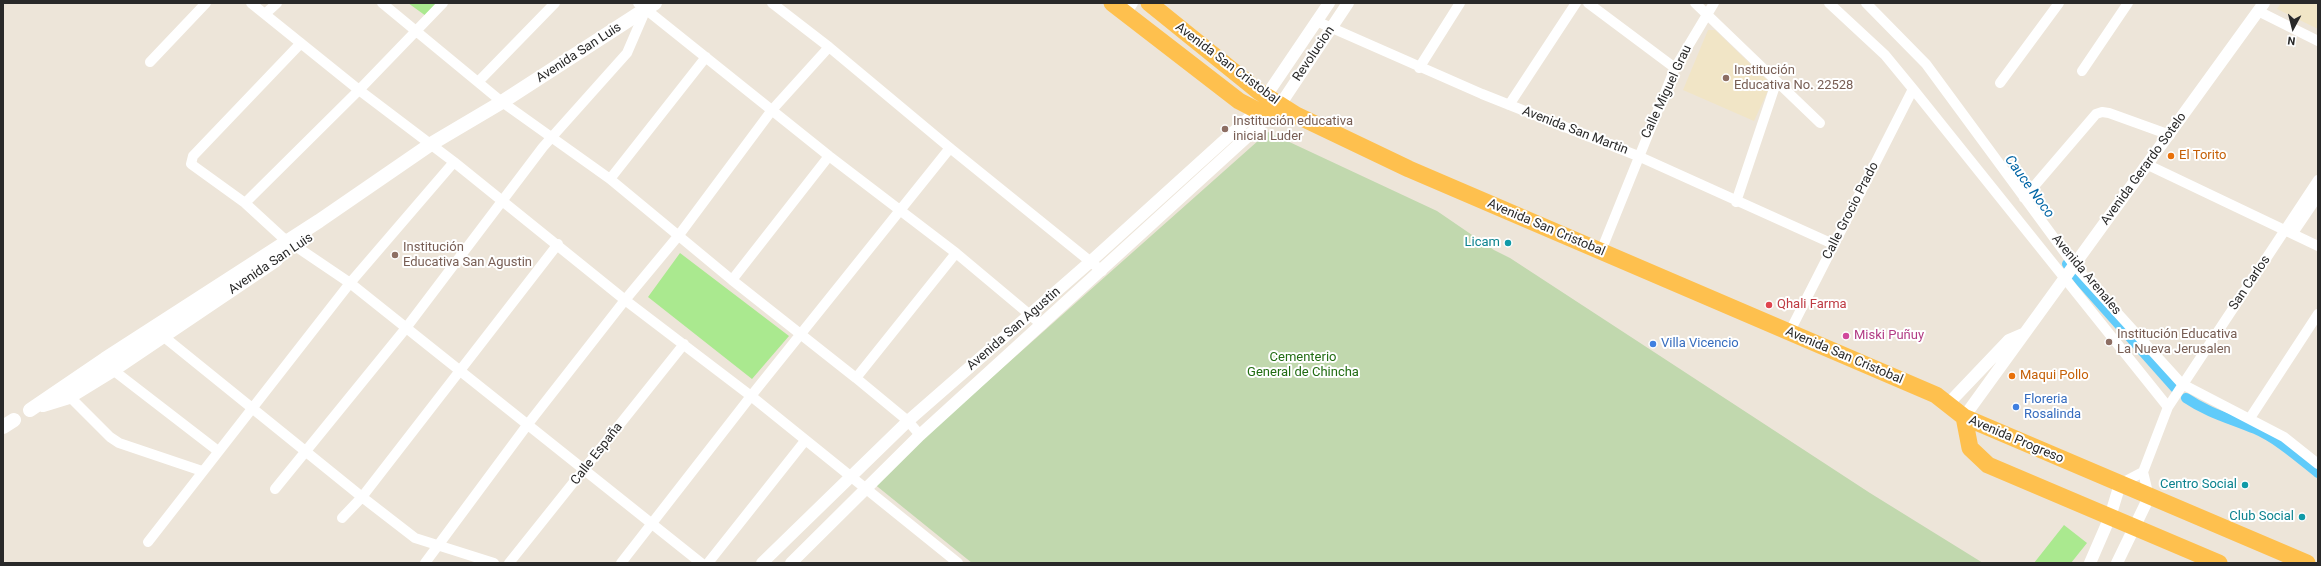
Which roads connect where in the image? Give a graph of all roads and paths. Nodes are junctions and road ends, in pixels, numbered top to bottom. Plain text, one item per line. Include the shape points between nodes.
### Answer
1 (206, 3) edge
2 (251, 3) edge
3 (277, 3) edge
4 (382, 3) edge
5 (443, 3) edge
6 (555, 3) edge
7 (772, 3) edge
8 (1112, 3) edge
9 (1149, 3) edge
10 (1329, 3) edge
11 (1348, 3) edge
12 (1460, 3) edge
13 (1576, 3) edge
14 (1588, 3) edge
15 (1695, 3) edge
16 (1714, 3) edge
17 (1829, 3) edge
18 (1866, 3) edge
19 (2059, 3) edge
20 (2128, 3) edge
21 (647, 5) edge
22 (2261, 7) edge
23 (1130, 9) edge
24 (1707, 12) junction
25 (265, 14) junction
26 (1316, 21) junction
27 (1331, 29) junction
28 (415, 31) junction
29 (2318, 41) edge
30 (301, 43) junction
31 (829, 47) junction
32 (706, 57) junction
33 (150, 62) dead end
34 (1419, 68) junction
35 (1675, 68) junction
36 (2082, 70) dead end
37 (479, 81) junction
38 (1776, 83) junction
39 (2000, 83) dead end
40 (1913, 89) junction
41 (359, 90) junction
42 (502, 102) junction
43 (1509, 105) junction
44 (772, 110) junction
45 (1264, 112) junction
46 (1820, 123) dead end
47 (2170, 135) junction
48 (553, 137) junction
49 (435, 147) junction
50 (950, 148) junction
51 (829, 156) junction
52 (1638, 156) junction
53 (454, 162) junction
54 (2148, 165) junction
55 (610, 179) junction
56 (2318, 180) edge
57 (2318, 196) edge
58 (2024, 198) junction
59 (504, 201) junction
60 (1736, 202) junction
61 (245, 203) junction
62 (901, 211) junction
63 (2289, 232) junction
64 (679, 235) junction
65 (292, 244) junction
66 (558, 244) junction
67 (1833, 244) junction
68 (2318, 246) edge
69 (1601, 251) junction
70 (956, 253) junction
71 (1090, 262) junction
72 (2074, 265) junction
73 (1102, 271) junction
74 (2063, 278) junction
75 (732, 280) junction
76 (350, 283) junction
77 (625, 300) junction
78 (2318, 314) edge
79 (1030, 315) junction
80 (1042, 325) junction
81 (406, 328) junction
82 (158, 332) junction
83 (1789, 333) junction
84 (802, 334) junction
85 (2023, 334) junction
86 (684, 344) junction
87 (113, 370) junction
88 (460, 371) junction
89 (856, 378) junction
90 (2182, 384) junction
91 (66, 392) junction
92 (750, 396) junction
93 (1948, 404) junction
94 (2168, 407) junction
95 (254, 408) junction
96 (30, 410) joint
97 (1964, 417) junction
98 (2250, 418) junction
99 (908, 422) junction
100 (6, 424) edge
101 (528, 424) junction
102 (920, 435) junction
103 (804, 442) junction
104 (218, 450) junction
105 (307, 451) junction
106 (2318, 464) edge
107 (585, 470) junction
108 (202, 471) junction
109 (2143, 472) junction
110 (850, 476) junction
111 (2120, 484) junction
112 (275, 489) dead end
113 (866, 489) junction
114 (362, 497) junction
115 (2149, 497) junction
116 (2110, 517) junction
117 (342, 518) dead end
118 (651, 525) junction
119 (2135, 526) junction
120 (148, 542) dead end
121 (438, 546) junction
122 (2302, 562) edge
123 (425, 563) edge
124 (494, 563) edge
125 (509, 563) edge
126 (621, 563) edge
127 (701, 563) edge
128 (708, 563) edge
129 (762, 563) edge
130 (791, 563) edge
131 (958, 563) edge
132 (2090, 563) edge
133 (2117, 563) edge
134 (2219, 563) edge

1 - 33 street
2 - 25 street
3 - 25 street
4 - 28 street
5 - 28 street
6 - 37 street
7 - 31 street
8 - 23 highway
9 - 45 highway, Avenida San Cristobal
10 - 26 street, Revolucion
11 - 27 street, Revolucion
12 - 34 street
13 - 43 street
14 - 35 street
15 - 24 street
16 - 24 street, Calle Miguel Grau
17 - 40 street, Avenida Arenales via 1885,55
18 - 58 street, Avenida Arenales via 1926,64
19 - 39 street
20 - 36 street
21 - 32 street
21 - 42 main road, Avenida San Luis
21 - 48 street via 627,53
22 - 29 street
22 - 47 street, Avenida Gerardo Sotelo
23 - 45 highway via 1239,101
24 - 35 street, Calle Miguel Grau
24 - 38 street
25 - 30 street
26 - 27 street, Avenida San Martin
26 - 45 street, Revolucion
27 - 34 street, Avenida San Martin
27 - 45 street, Revolucion
28 - 37 street
28 - 41 street
30 - 41 street
30 - 61 street via 190,160 191,164
31 - 44 street
31 - 50 street
32 - 44 street
32 - 55 street
34 - 43 street, Avenida San Martin
35 - 52 street, Calle Miguel Grau
37 - 42 street
38 - 46 street
38 - 60 street
40 - 67 street, Calle Grocio Prado
40 - 74 street, Avenida Arenales
41 - 49 street
41 - 61 street
42 - 48 street
42 - 49 main road, Avenida San Luis via 498,111
43 - 52 street, Avenida San Martin
44 - 51 street
44 - 64 street
45 - 69 highway, Avenida San Cristobal via 1296,115 1408,169
45 - 71 street, Avenida San Agustin
45 - 73 street, Avenida San Agustin
47 - 54 street, Avenida Gerardo Sotelo
47 - 58 street via 2109,113 2096,114
48 - 55 street
48 - 59 street
49 - 53 street
49 - 65 main road, Avenida San Luis
50 - 62 street
50 - 71 street
51 - 62 street
51 - 75 street
52 - 60 street, Avenida San Martin
52 - 69 street, Calle Miguel Grau
53 - 59 street
53 - 76 street
54 - 63 street
54 - 72 street, Avenida Gerardo Sotelo
55 - 64 street
56 - 63 street, San Carlos
57 - 63 street, San Carlos
58 - 72 street, Avenida Arenales
59 - 66 street
59 - 81 street
60 - 67 street, Avenida San Martin
61 - 65 street
62 - 70 street
62 - 84 street
63 - 68 street
63 - 90 street, San Carlos
64 - 75 street
64 - 77 street
65 - 76 street
65 - 82 main road, Avenida San Luis
66 - 77 street
66 - 88 street
67 - 83 street, Calle Grocio Prado
69 - 83 highway, Avenida San Cristobal
70 - 79 street
70 - 89 street
71 - 73 street
71 - 79 street, Avenida San Agustin
72 - 74 street, Avenida Gerardo Sotelo
72 - 90 street, Avenida Arenales
73 - 80 street, Avenida San Agustin
74 - 85 street, Avenida Gerardo Sotelo
74 - 94 street, Avenida Arenales
75 - 84 street
76 - 81 street
76 - 95 street
77 - 86 street
77 - 101 street
78 - 98 street
79 - 80 street
79 - 99 street, Avenida San Agustin
80 - 102 street, Avenida San Agustin
81 - 88 street
81 - 105 street
82 - 87 main road, Avenida San Luis
82 - 91 main road, Avenida San Luis
82 - 95 street
83 - 93 highway, Avenida San Cristobal via 1936,395
84 - 89 street
84 - 92 street
85 - 93 street, Avenida Gerardo Sotelo via 2010,340
85 - 97 street, Avenida Gerardo Sotelo via 2017,346
86 - 92 street
86 - 107 street, Calle España
87 - 91 main road, Avenida San Luis
87 - 104 street
88 - 101 street
88 - 114 street
89 - 99 street
90 - 94 street, San Carlos
90 - 98 street, Avenida Arenales
91 - 96 main road, Avenida San Luis
91 - 108 street via 119,443
92 - 103 street
92 - 118 street
93 - 97 highway, Avenida San Cristobal
94 - 109 street, San Carlos
95 - 104 street
95 - 105 street
96 - 100 street, Avenida San Luis
97 - 111 highway, Avenida Progreso
97 - 116 highway, Avenida Progreso via 1970,448 1988,465
98 - 106 street, Avenida Arenales via 2284,437
99 - 102 street
99 - 110 street, Avenida San Agustin
101 - 107 street
101 - 121 street
102 - 113 street, Avenida San Agustin
103 - 110 street
103 - 128 street
104 - 108 street
105 - 112 street
105 - 114 street
107 - 118 street
107 - 125 street, Calle España
108 - 120 street
109 - 111 street
109 - 115 street
110 - 113 street
110 - 129 street, Avenida San Agustin
111 - 115 highway, Avenida Progreso
111 - 116 street
113 - 130 street, Avenida San Agustin
113 - 131 street
114 - 117 street
114 - 121 street via 415,538
115 - 119 street
115 - 122 highway, Avenida Progreso
116 - 119 highway, Avenida Progreso
116 - 132 street
118 - 126 street
118 - 127 street
119 - 133 street
119 - 134 highway, Avenida Progreso
121 - 123 street
121 - 124 street

